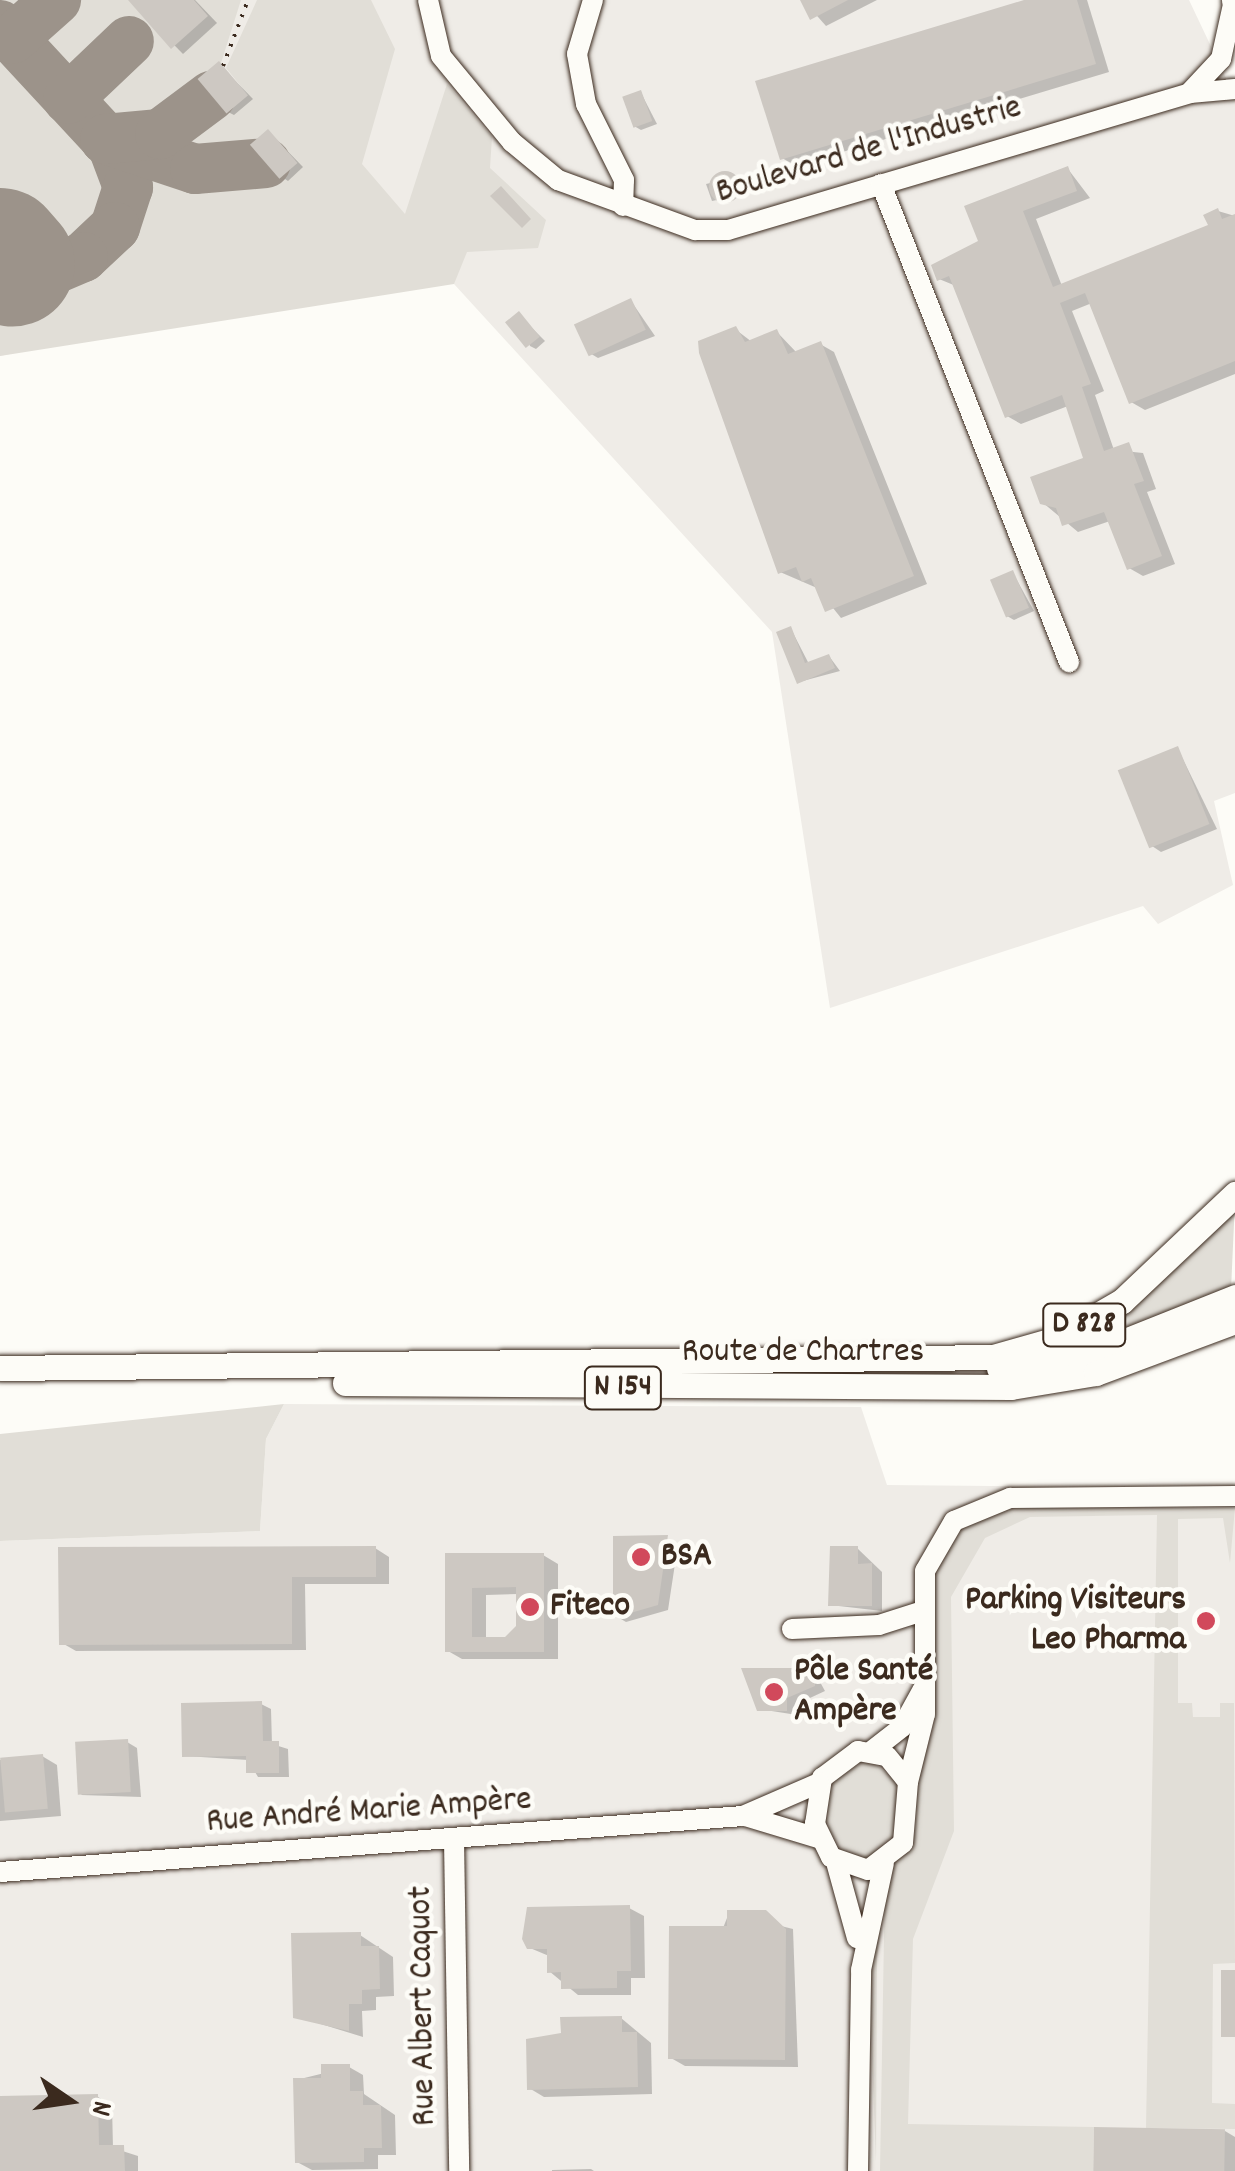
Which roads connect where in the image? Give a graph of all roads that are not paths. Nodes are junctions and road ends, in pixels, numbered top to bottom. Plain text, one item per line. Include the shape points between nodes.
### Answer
1 (428, 0) edge
2 (592, 0) edge
3 (1234, 0) edge
4 (1235, 89) edge
5 (1190, 92) junction
6 (881, 184) junction
7 (623, 206) junction
8 (1069, 662) dead end
9 (1235, 1194) edge
10 (1235, 1297) edge
11 (1235, 1321) edge
12 (889, 1364) junction
13 (0, 1368) edge
14 (0, 1383) edge
15 (1235, 1496) edge
16 (923, 1611) junction
17 (792, 1629) dead end
18 (924, 1688) junction
19 (873, 1750) junction
20 (908, 1782) junction
21 (818, 1783) junction
22 (743, 1816) junction
23 (818, 1838) junction
24 (454, 1839) junction
25 (836, 1862) junction
26 (884, 1863) junction
27 (0, 1872) edge
28 (861, 1970) junction
29 (459, 2171) edge
30 (858, 2171) edge

1 - 7 street, Boulevard de l'Industrie via 440,56 512,142 558,180
2 - 7 street via 577,54 586,104 624,180
3 - 5 street via 1220,59
4 - 5 street, Boulevard de l'Industrie
5 - 6 street, Boulevard de l'Industrie
6 - 7 street, Boulevard de l'Industrie via 728,230 694,230
6 - 8 street
9 - 12 main road, D 828 via 1144,1283 1056,1339 992,1357
10 - 12 main road, Route de Chartres / N 154 via 1060,1362
11 - 14 main road, Route de Chartres / N 154 via 1096,1372 1011,1387
12 - 13 main road, N 154
15 - 16 street via 981,1505 936,1543
16 - 17 street via 879,1625
16 - 18 street
18 - 19 street via 902,1727
18 - 20 street
19 - 20 street
19 - 21 street via 845,1756
20 - 26 street via 907,1832
21 - 22 street, Rue André Marie Ampère
21 - 23 street
22 - 23 street, Rue André Marie Ampère
22 - 24 street, Rue André Marie Ampère
23 - 25 street
24 - 27 street, Rue André Marie Ampère
24 - 29 street, Rue Albert Caquot
25 - 26 street via 862,1870
25 - 28 street
26 - 28 street
28 - 30 street

